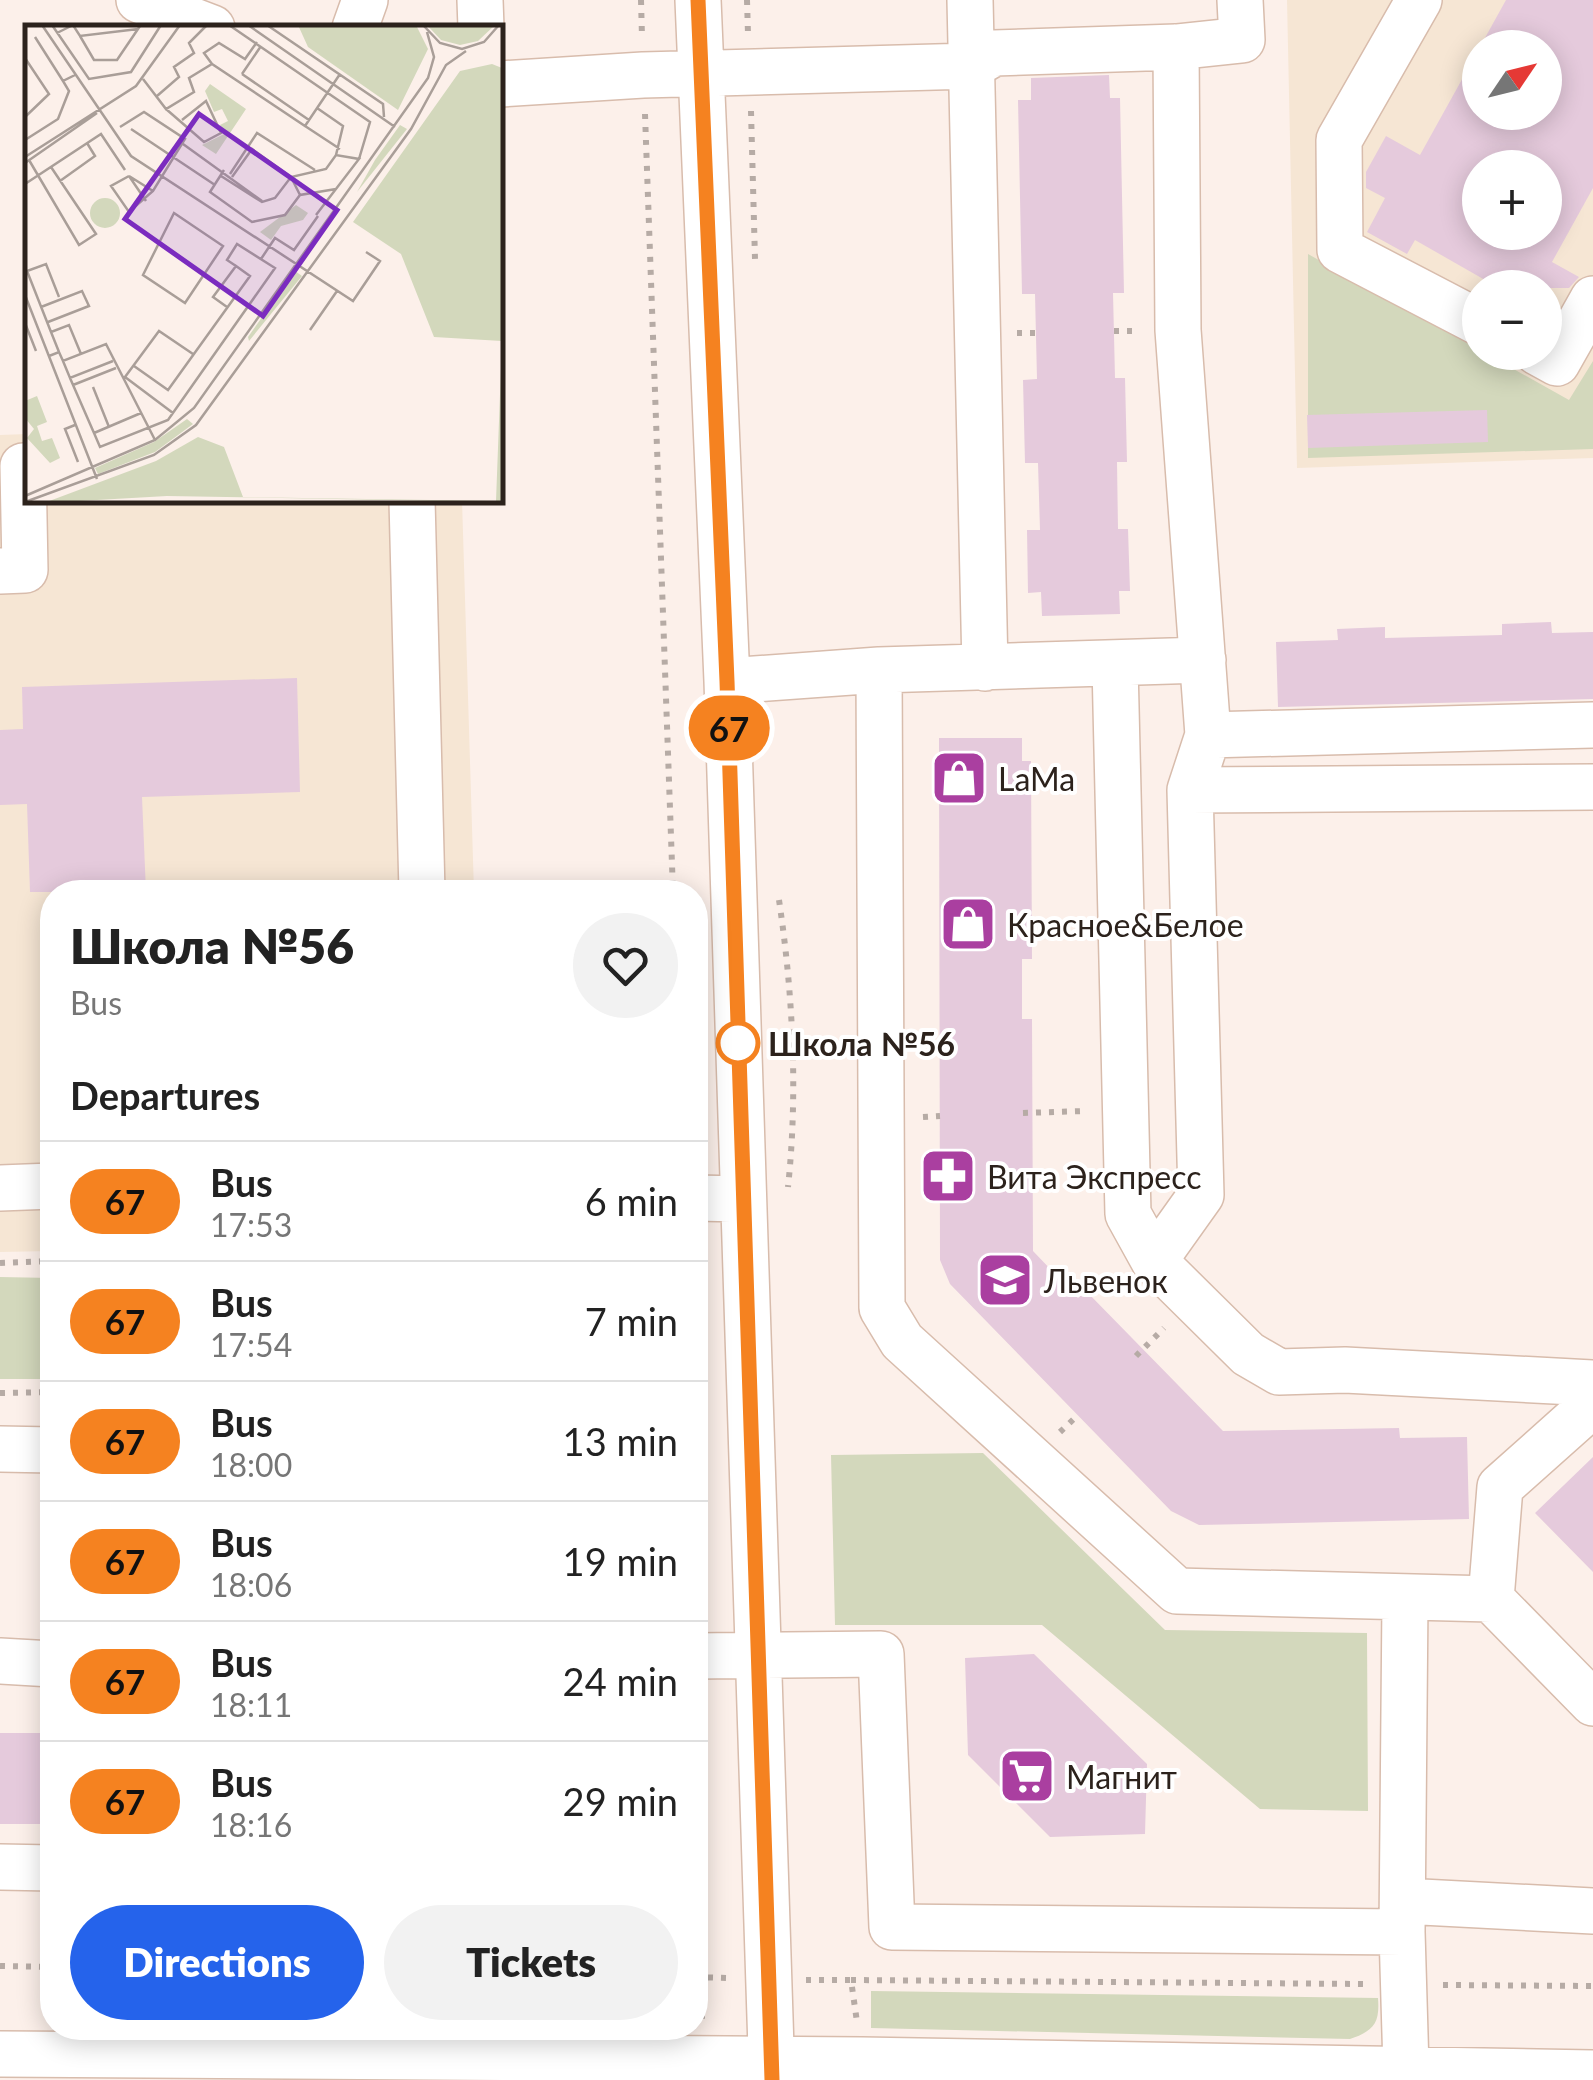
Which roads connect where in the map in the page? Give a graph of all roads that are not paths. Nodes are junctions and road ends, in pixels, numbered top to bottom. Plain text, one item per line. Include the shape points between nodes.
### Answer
1 (139, 0) edge
2 (365, 0) edge
3 (480, 0) edge
4 (698, 0) edge
5 (970, 0) edge
6 (1240, 0) edge
7 (1419, 0) edge
8 (204, 25) edge
9 (355, 25) edge
10 (481, 25) edge
11 (1176, 47) junction
12 (972, 66) junction
13 (700, 74) junction
14 (502, 84) edge
15 (1593, 299) edge
16 (1462, 314) edge
17 (1562, 354) edge
18 (25, 466) edge
19 (412, 502) edge
20 (0, 571) edge
21 (1203, 660) junction
22 (1116, 665) junction
23 (985, 668) junction
24 (880, 670) junction
25 (727, 681) junction
26 (1593, 725) edge
27 (1208, 735) junction
28 (1593, 787) edge
29 (1190, 790) junction
30 (422, 880) edge
31 (40, 1186) edge
32 (0, 1188) edge
33 (708, 1198) edge
34 (743, 1199) junction
35 (1154, 1260) junction
36 (1593, 1383) edge
37 (1593, 1404) edge
38 (0, 1450) edge
39 (40, 1450) edge
40 (1491, 1599) junction
41 (1405, 1600) junction
42 (760, 1654) junction
43 (708, 1656) edge
44 (0, 1662) edge
45 (40, 1664) edge
46 (1593, 1703) edge
47 (0, 1868) edge
48 (40, 1868) edge
49 (1593, 1910) edge
50 (1402, 1916) junction
51 (0, 2054) edge
52 (1406, 2068) junction
53 (772, 2070) edge
54 (1593, 2073) edge
55 (1480, 2075) edge

1 - 8 street
2 - 9 street
3 - 10 street
4 - 13 street
5 - 12 street
6 - 11 street via 1242,40
7 - 16 street via 1339,140 1340,250
11 - 12 street via 994,52
11 - 21 street via 1178,330
12 - 13 street
12 - 23 street
13 - 14 street
13 - 25 street
15 - 17 street
18 - 20 street via 26,570
19 - 30 street
21 - 22 street
21 - 27 street
22 - 23 street
22 - 35 street via 1128,1214
23 - 24 street
24 - 25 street
24 - 41 street via 882,1308 902,1341 1177,1592
25 - 34 street
26 - 27 street
27 - 29 street
28 - 29 street
29 - 35 street via 1201,1194
31 - 32 street
33 - 34 street
34 - 42 street
35 - 36 street via 1248,1354 1279,1372
37 - 40 street via 1500,1486
38 - 39 street
40 - 41 street
40 - 46 street
41 - 50 street
42 - 43 street
42 - 50 street via 881,1654 892,1928
42 - 53 street
44 - 45 street
47 - 48 street
49 - 50 street
50 - 52 street
51 - 53 street via 700,2060
52 - 53 street
52 - 55 street
54 - 55 street

